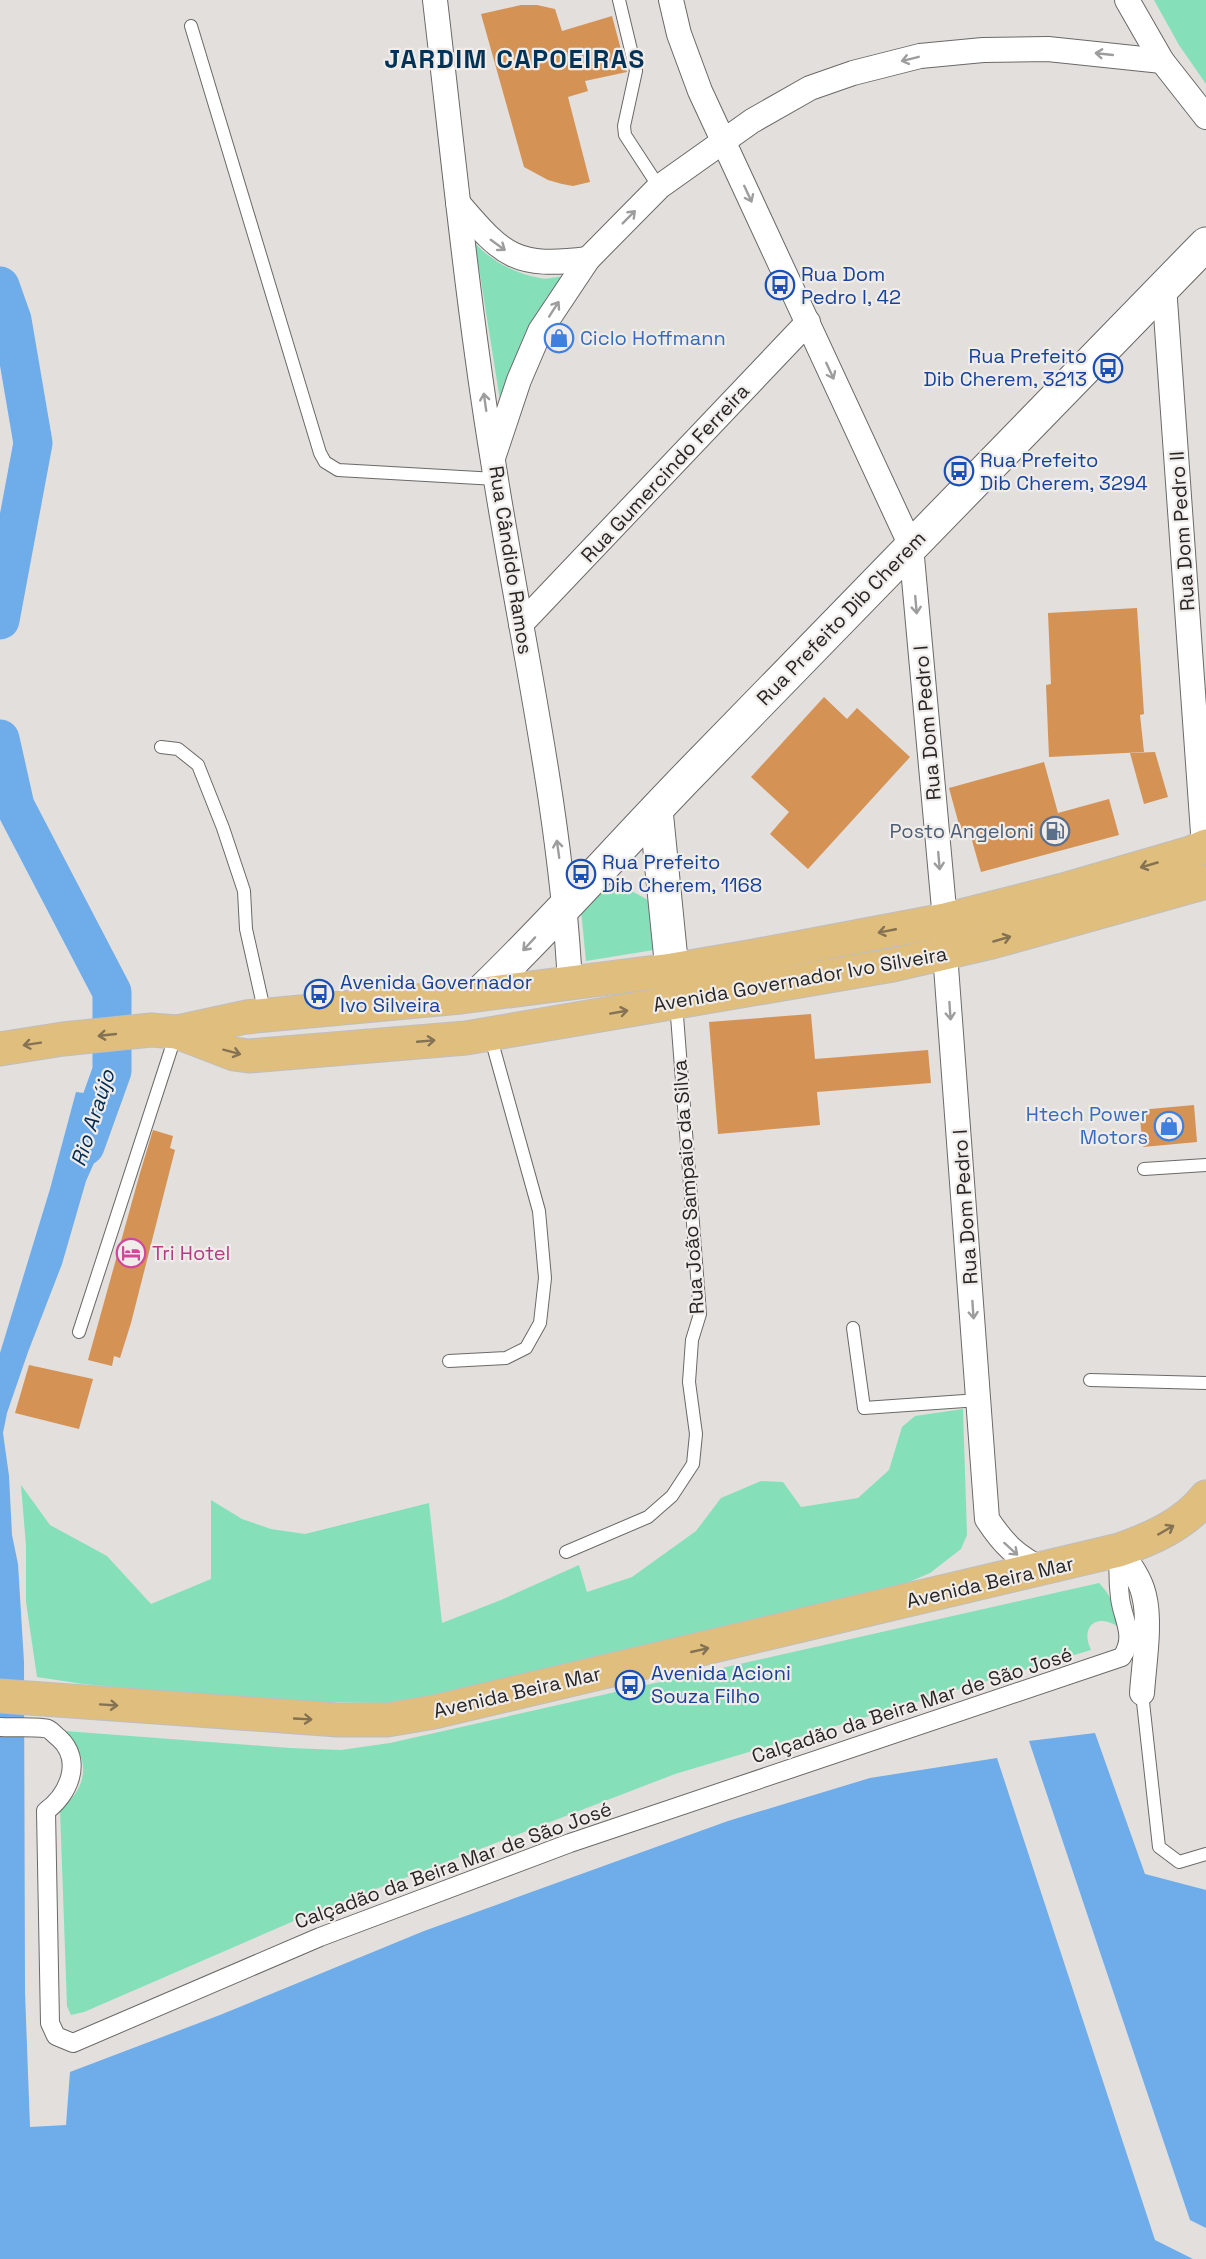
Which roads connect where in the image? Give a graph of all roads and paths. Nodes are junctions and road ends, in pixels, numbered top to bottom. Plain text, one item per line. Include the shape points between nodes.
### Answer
1 (435, 0) edge
2 (619, 0) edge
3 (671, 0) edge
4 (1127, 0) edge
5 (191, 26) dead end
6 (1162, 61) junction
7 (1206, 117) edge
8 (724, 141) junction
9 (659, 188) junction
10 (458, 203) junction
11 (1206, 244) edge
12 (588, 259) junction
13 (1164, 286) junction
14 (808, 322) junction
15 (494, 470) junction
16 (911, 546) junction
17 (521, 624) junction
18 (161, 747) dead end
19 (656, 810) junction
20 (1205, 847) edge
21 (600, 869) junction
22 (663, 881) junction
23 (1206, 882) edge
24 (564, 907) junction
25 (945, 920) junction
26 (945, 953) junction
27 (672, 970) junction
28 (570, 984) junction
29 (479, 994) junction
30 (675, 1002) junction
31 (265, 1015) junction
32 (164, 1031) junction
33 (490, 1034) junction
34 (0, 1049) edge
35 (1206, 1165) edge
36 (1144, 1169) dead end
37 (854, 1328) dead end
38 (79, 1332) dead end
39 (449, 1361) dead end
40 (1090, 1380) dead end
41 (1206, 1383) edge
42 (979, 1400) junction
43 (1206, 1497) edge
44 (1119, 1550) junction
45 (566, 1552) dead end
46 (1043, 1570) junction
47 (1142, 1693) joint
48 (0, 1696) edge
49 (49, 1714) junction
50 (0, 1727) edge
51 (1206, 1854) edge

1 - 10 street
2 - 9 lane via 636,71 625,135
3 - 8 street, Rua Dom Pedro I via 690,66
4 - 6 street
5 - 15 lane via 325,462 338,470
6 - 7 street
6 -> 8 street, Rua Cândido Ramos via 1048,49 920,56 810,88
8 - 9 street, Rua Cândido Ramos
8 -> 14 street, Rua Dom Pedro I
12 -> 9 street, Rua Cândido Ramos
10 -> 12 street via 488,238 511,255 553,264
15 -> 10 street
11 - 13 main road, Rua Prefeito Dib Cherem
15 -> 12 street, Rua Cândido Ramos via 519,380 540,331
13 - 16 main road, Rua Prefeito Dib Cherem
13 - 20 street, Rua Dom Pedro II
14 -> 16 street, Rua Dom Pedro I
14 - 17 street, Rua Gumercindo Ferreira
15 - 17 street, Rua Cândido Ramos
16 - 19 main road, Rua Prefeito Dib Cherem
16 -> 25 street, Rua Dom Pedro I
24 -> 17 street, Rua Cândido Ramos via 552,805
18 - 31 lane via 178,748 198,765 223,828 244,891 246,929
19 - 21 main road, Rua Prefeito Dib Cherem
19 - 22 main road
20 -> 25 main road, Avenida Governador Ivo Silveira via 1063,890
21 - 22 main road via 623,864 645,868
21 - 24 main road, Rua Prefeito Dib Cherem
22 - 27 main road
26 -> 23 main road, Avenida Governador Ivo Silveira
24 - 28 street, Rua Cândido Ramos
24 -> 29 main road, Rua Prefeito Dib Cherem
25 - 26 street, Rua Dom Pedro I
25 -> 27 main road, Avenida Governador Ivo Silveira
26 - 30 main road, Avenida Governador Ivo Silveira
26 -> 42 street, Rua Dom Pedro I
27 - 28 main road, Avenida Governador Ivo Silveira
27 - 30 main road
28 - 29 main road, Avenida Governador Ivo Silveira
29 - 31 main road, Avenida Governador Ivo Silveira
33 -> 30 main road, Avenida Governador Ivo Silveira
30 - 45 lane, Rua João Sampaio da Silva via 700,1314 692,1340 689,1382 696,1434 693,1464 672,1496 648,1517
31 - 32 main road, Avenida Governador Ivo Silveira
32 -> 33 main road, Avenida Governador Ivo Silveira via 249,1056
32 -> 34 main road via 63,1039
32 - 38 lane
33 - 39 lane via 539,1211 545,1278 540,1323 526,1348 506,1358
35 - 36 lane
37 - 42 lane via 864,1408
40 - 41 lane
42 -> 46 street, Rua Dom Pedro I via 987,1519 1001,1541 1020,1558
44 -> 43 main road, Avenida Beira Mar via 1178,1523
44 - 46 main road, Avenida Beira Mar
44 - 47 street via 1144,1594 1147,1617
44 - 49 street, Calçadão da Beira Mar de São José via 1118,1577 1129,1636 1129,1647 1122,1657 570,1844 320,1937 73,2043 56,2036 50,2023 46,1811 59,1802 71,1773 70,1757
49 -> 46 main road, Avenida Beira Mar via 387,1720
47 - 51 lane via 1159,1847 1179,1862
48 - 49 main road, Avenida Beira Mar
49 - 50 street

